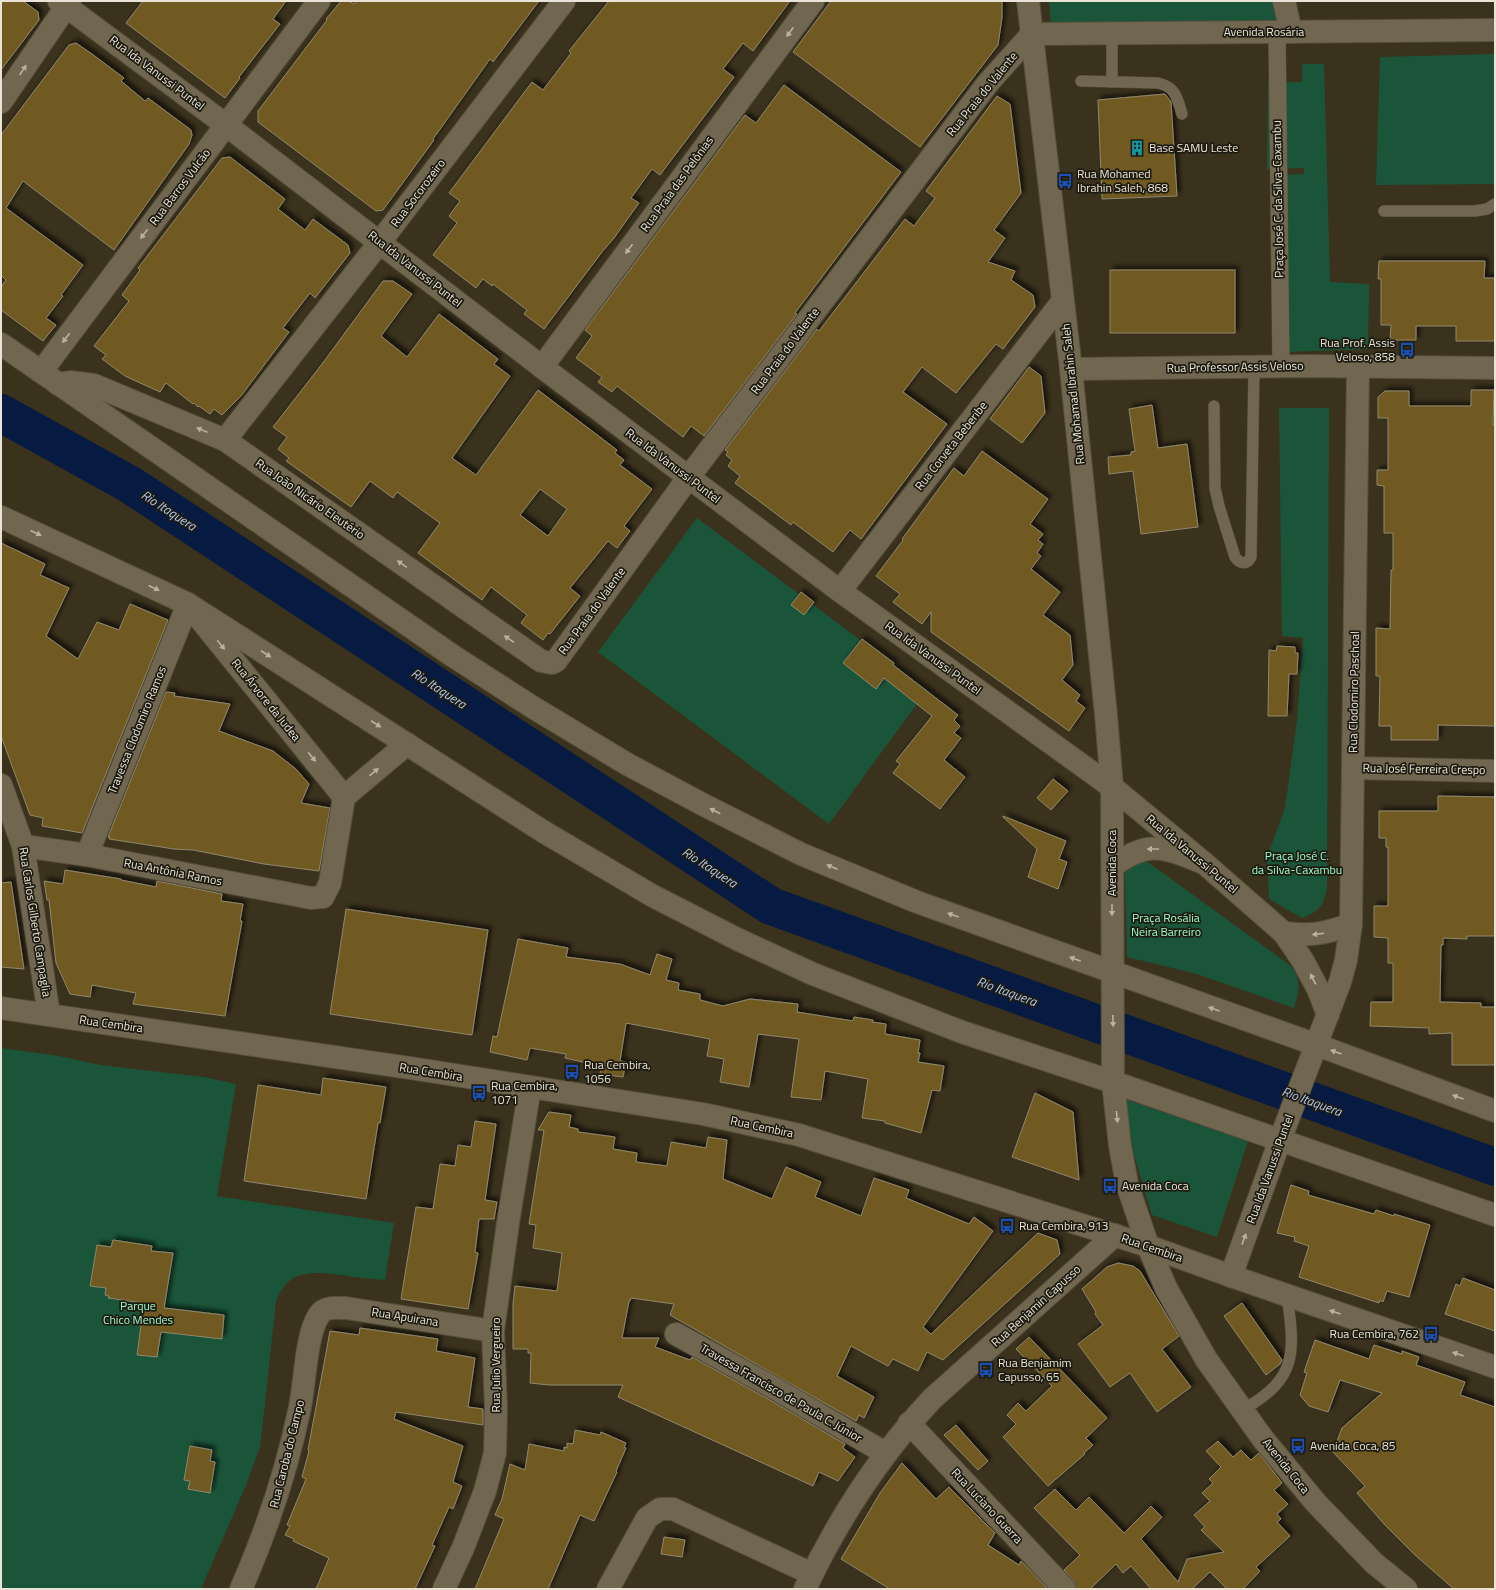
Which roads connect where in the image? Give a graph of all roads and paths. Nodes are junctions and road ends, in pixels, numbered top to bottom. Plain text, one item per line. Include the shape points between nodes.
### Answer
1 (319, 1) edge
2 (564, 1) edge
3 (813, 1) edge
4 (1028, 1) edge
5 (1284, 1) edge
6 (65, 3) edge
7 (1495, 30) edge
8 (1284, 32) junction
9 (1112, 33) junction
10 (1032, 34) junction
11 (1081, 81) dead end
12 (1112, 82) junction
13 (1, 102) edge
14 (1182, 114) dead end
15 (226, 125) junction
16 (1495, 204) edge
17 (1384, 212) dead end
18 (380, 242) junction
19 (1062, 302) junction
20 (1, 344) edge
21 (1280, 366) junction
22 (542, 367) junction
23 (1254, 367) junction
24 (1358, 367) junction
25 (1495, 368) edge
26 (1071, 369) junction
27 (50, 378) junction
28 (1214, 406) dead end
29 (225, 440) junction
30 (688, 478) junction
31 (1, 517) edge
32 (840, 591) junction
33 (188, 604) junction
34 (541, 661) joint
35 (407, 744) junction
36 (1353, 768) junction
37 (1495, 771) edge
38 (1, 785) edge
39 (1112, 787) junction
40 (344, 797) junction
41 (23, 846) junction
42 (87, 855) junction
43 (1204, 863) junction
44 (1113, 866) junction
45 (1351, 924) junction
46 (1284, 933) junction
47 (1112, 978) junction
48 (1, 1008) edge
49 (49, 1015) junction
50 (1328, 1015) junction
51 (1317, 1045) junction
52 (1113, 1073) junction
53 (530, 1087) junction
54 (1495, 1111) edge
55 (1283, 1132) junction
56 (1495, 1215) edge
57 (1115, 1235) junction
58 (1148, 1246) junction
59 (1231, 1276) junction
60 (1287, 1295) junction
61 (319, 1315) joint
62 (493, 1331) junction
63 (676, 1334) dead end
64 (1495, 1367) edge
65 (1242, 1410) junction
66 (909, 1423) junction
67 (885, 1453) junction
68 (808, 1582) edge
69 (241, 1589) edge
70 (444, 1589) edge
71 (608, 1589) edge
72 (1065, 1589) edge
73 (1406, 1589) edge

1 - 15 street, Rua Barros Vulcão
2 - 18 street, Rua Socorozeiro
3 -> 22 street, Rua Praia das Pelônias
4 - 10 street, Rua Mohamad Ibrahin Saleh
5 - 8 street
13 -> 6 street
6 - 15 street, Rua Ida Vanussi Puntel
7 - 8 street, Avenida Rosária
8 - 9 street, Avenida Rosária
8 - 21 street, Praça José C. da Silva-Caxambu
9 - 10 street, Avenida Rosária
9 - 12 lane
10 - 19 street, Rua Mohamad Ibrahin Saleh
10 - 30 street, Rua Praia do Valente via 988,83
11 - 12 lane
12 - 14 lane via 1166,85 1176,96
15 - 18 street, Rua Ida Vanussi Puntel
15 -> 27 street, Rua Barros Vulcão
16 - 17 lane via 1476,211
18 - 22 street, Rua Ida Vanussi Puntel
18 - 29 street, Rua Socorozeiro
19 - 26 street, Rua Mohamad Ibrahin Saleh
19 - 32 street, Rua Corveta Beberibe
20 - 27 street
21 - 23 street, Rua Professor Assis Veloso
21 - 24 street, Rua Professor Assis Veloso
22 - 30 street, Rua Ida Vanussi Puntel
23 - 26 street, Rua Professor Assis Veloso
23 - 28 lane via 1252,557 1245,563 1241,563 1235,557 1219,506 1215,481
24 - 25 street, Rua Professor Assis Veloso
24 - 36 street, Rua Clodomiro Paschoal
26 - 39 street, Rua Mohamad Ibrahin Saleh
29 -> 27 street, Rua João Nicário Eleutério via 94,385
47 -> 27 street via 808,857 627,764 453,656
34 -> 29 street, Rua João Nicário Eleutério
30 - 32 street, Rua Ida Vanussi Puntel
30 - 34 street, Rua Praia do Valente via 556,661
31 -> 33 street
32 - 39 street, Rua Ida Vanussi Puntel
33 -> 35 street
33 -> 40 street, Rua Árvore da Judea
33 - 42 street, Travessa Clodomiro Ramos
40 -> 35 street
35 - 52 street via 544,832 653,896 737,939 813,974 962,1032
36 - 37 street, Rua José Ferreira Crespo
36 - 45 street, Rua Clodomiro Paschoal
38 - 41 street, Rua Carlos Gilberto Campaglia
39 - 43 street, Rua Ida Vanussi Puntel
39 - 44 street, Avenida Coca
40 - 42 street, Rua Antônia Ramos via 330,883 323,897 311,898
41 - 42 street, Rua Antônia Ramos
41 - 49 street, Rua Carlos Gilberto Campaglia
43 -> 44 street via 1168,850 1154,848 1130,855
43 - 46 street, Rua Ida Vanussi Puntel
44 -> 47 street, Avenida Coca
45 -> 46 street via 1322,934
45 - 50 street, Rua Clodomiro Paschoal via 1346,960
50 -> 46 street, Rua Ida Vanussi Puntel via 1318,989
51 -> 47 street
47 -> 52 street, Avenida Coca
48 - 49 street, Rua Cembira
49 - 53 street, Rua Cembira
50 - 51 street, Rua Ida Vanussi Puntel
54 -> 51 street
51 - 55 street, Rua Ida Vanussi Puntel
52 - 55 street
52 -> 58 street, Avenida Coca via 1120,1146 1127,1184
53 - 57 street, Rua Cembira via 703,1114 799,1135
53 - 62 street, Rua Julio Vergueiro
55 - 56 street
59 -> 55 street, Rua Ida Vanussi Puntel
57 - 58 street, Rua Cembira
57 - 66 street, Rua Benjamin Capusso via 932,1399
58 - 59 street, Rua Cembira
58 - 65 street, Avenida Coca via 1166,1288 1206,1360
59 - 60 street, Rua Cembira
64 -> 60 street, Rua Cembira
60 - 65 lane via 1292,1336 1287,1368 1270,1392
61 - 62 street, Rua Apuirana via 324,1310 346,1308
61 - 69 street, Rua Caroba do Campo via 310,1338 300,1407 280,1488 256,1556
62 - 70 street, Rua Julio Vergueiro via 496,1408 494,1453 485,1490
63 - 67 street, Travessa Francisco de Paula C. Júnior
65 - 73 street, Avenida Coca via 1316,1503 1374,1564
66 - 67 street, Rua Benjamin Capusso
66 - 72 street, Rua Luciano Guerra
67 - 68 street, Rua Benjamin Capusso via 852,1502
68 - 71 street via 673,1509 660,1509 647,1518

